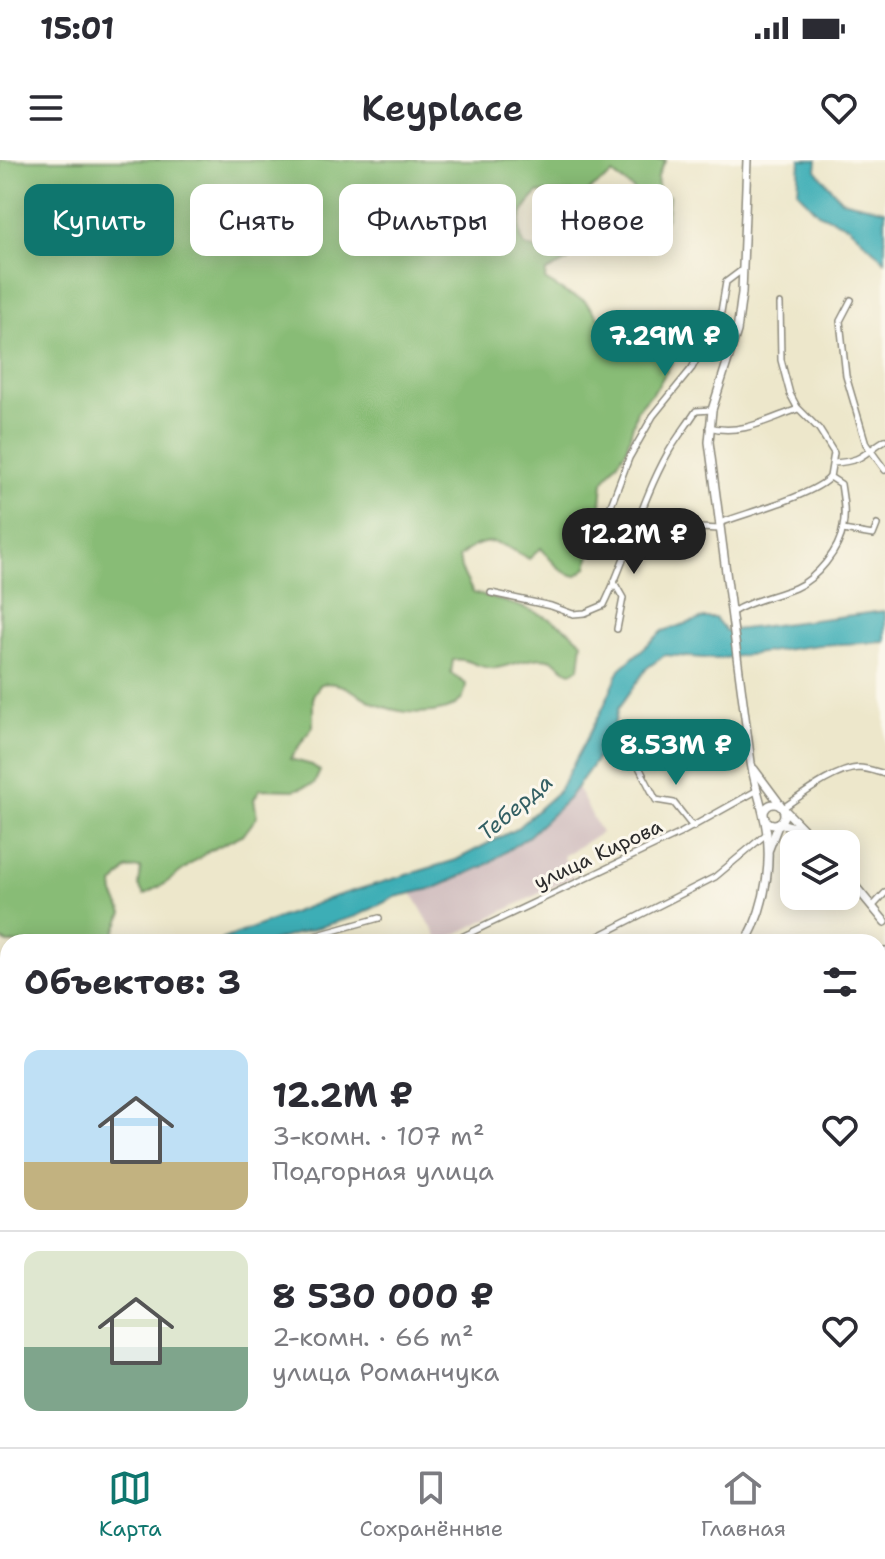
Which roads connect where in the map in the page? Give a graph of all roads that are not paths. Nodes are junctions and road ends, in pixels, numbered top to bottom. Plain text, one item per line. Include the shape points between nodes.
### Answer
1 (747, 160) edge
2 (743, 269) junction
3 (851, 300) dead end
4 (780, 304) dead end
5 (799, 408) junction
6 (712, 410) junction
7 (709, 427) junction
8 (885, 440) edge
9 (871, 450) junction
10 (834, 463) junction
11 (885, 470) edge
12 (830, 477) junction
13 (610, 508) dead end
14 (877, 525) dead end
15 (719, 527) junction
16 (843, 530) junction
17 (634, 531) junction
18 (615, 583) junction
19 (491, 593) dead end
20 (731, 618) junction
21 (617, 629) dead end
22 (751, 763) junction
23 (638, 765) dead end
24 (885, 774) edge
25 (756, 791) junction
26 (783, 808) junction
27 (764, 815) junction
28 (779, 823) junction
29 (693, 827) junction
30 (806, 830) joint
31 (765, 835) junction
32 (768, 855) junction
33 (860, 892) edge
34 (885, 893) edge
35 (872, 907) junction
36 (379, 918) dead end
37 (885, 922) edge
38 (322, 934) edge
39 (468, 934) edge
40 (603, 934) edge
41 (750, 934) edge

1 - 2 main road
2 - 6 main road via 737,331
2 - 13 street via 726,282 721,312 692,368 653,416 629,458
3 - 9 street via 840,321 846,376
4 - 5 street via 781,360
5 - 7 street via 745,428
5 - 10 street via 819,429 834,453
6 - 7 main road
6 - 17 street via 696,411 668,454
7 - 15 main road
8 - 9 street
9 - 10 street via 853,461
9 - 11 street
10 - 12 street
12 - 15 street via 807,493
12 - 16 street via 841,484
14 - 16 street via 873,535
15 - 17 street via 651,521
15 - 20 main road
16 - 20 street via 818,572 804,584 747,602
17 - 18 street
18 - 19 street via 604,605 573,614
18 - 21 street via 623,598
20 - 22 main road
22 - 25 main road
22 - 26 main road
23 - 29 street via 656,800 671,801
24 - 26 street via 846,770
25 - 27 main road
25 - 29 street, улица Кирова
26 - 27 main road via 772,804
26 - 28 main road
26 - 30 main road
27 - 28 main road via 769,823
27 - 31 main road
28 - 30 main road
28 - 32 main road
29 - 39 street, улица Кирова
31 - 32 main road
31 - 40 street via 715,877
32 - 41 main road via 763,898
33 - 35 main road
34 - 35 street
35 - 37 main road
36 - 38 street

